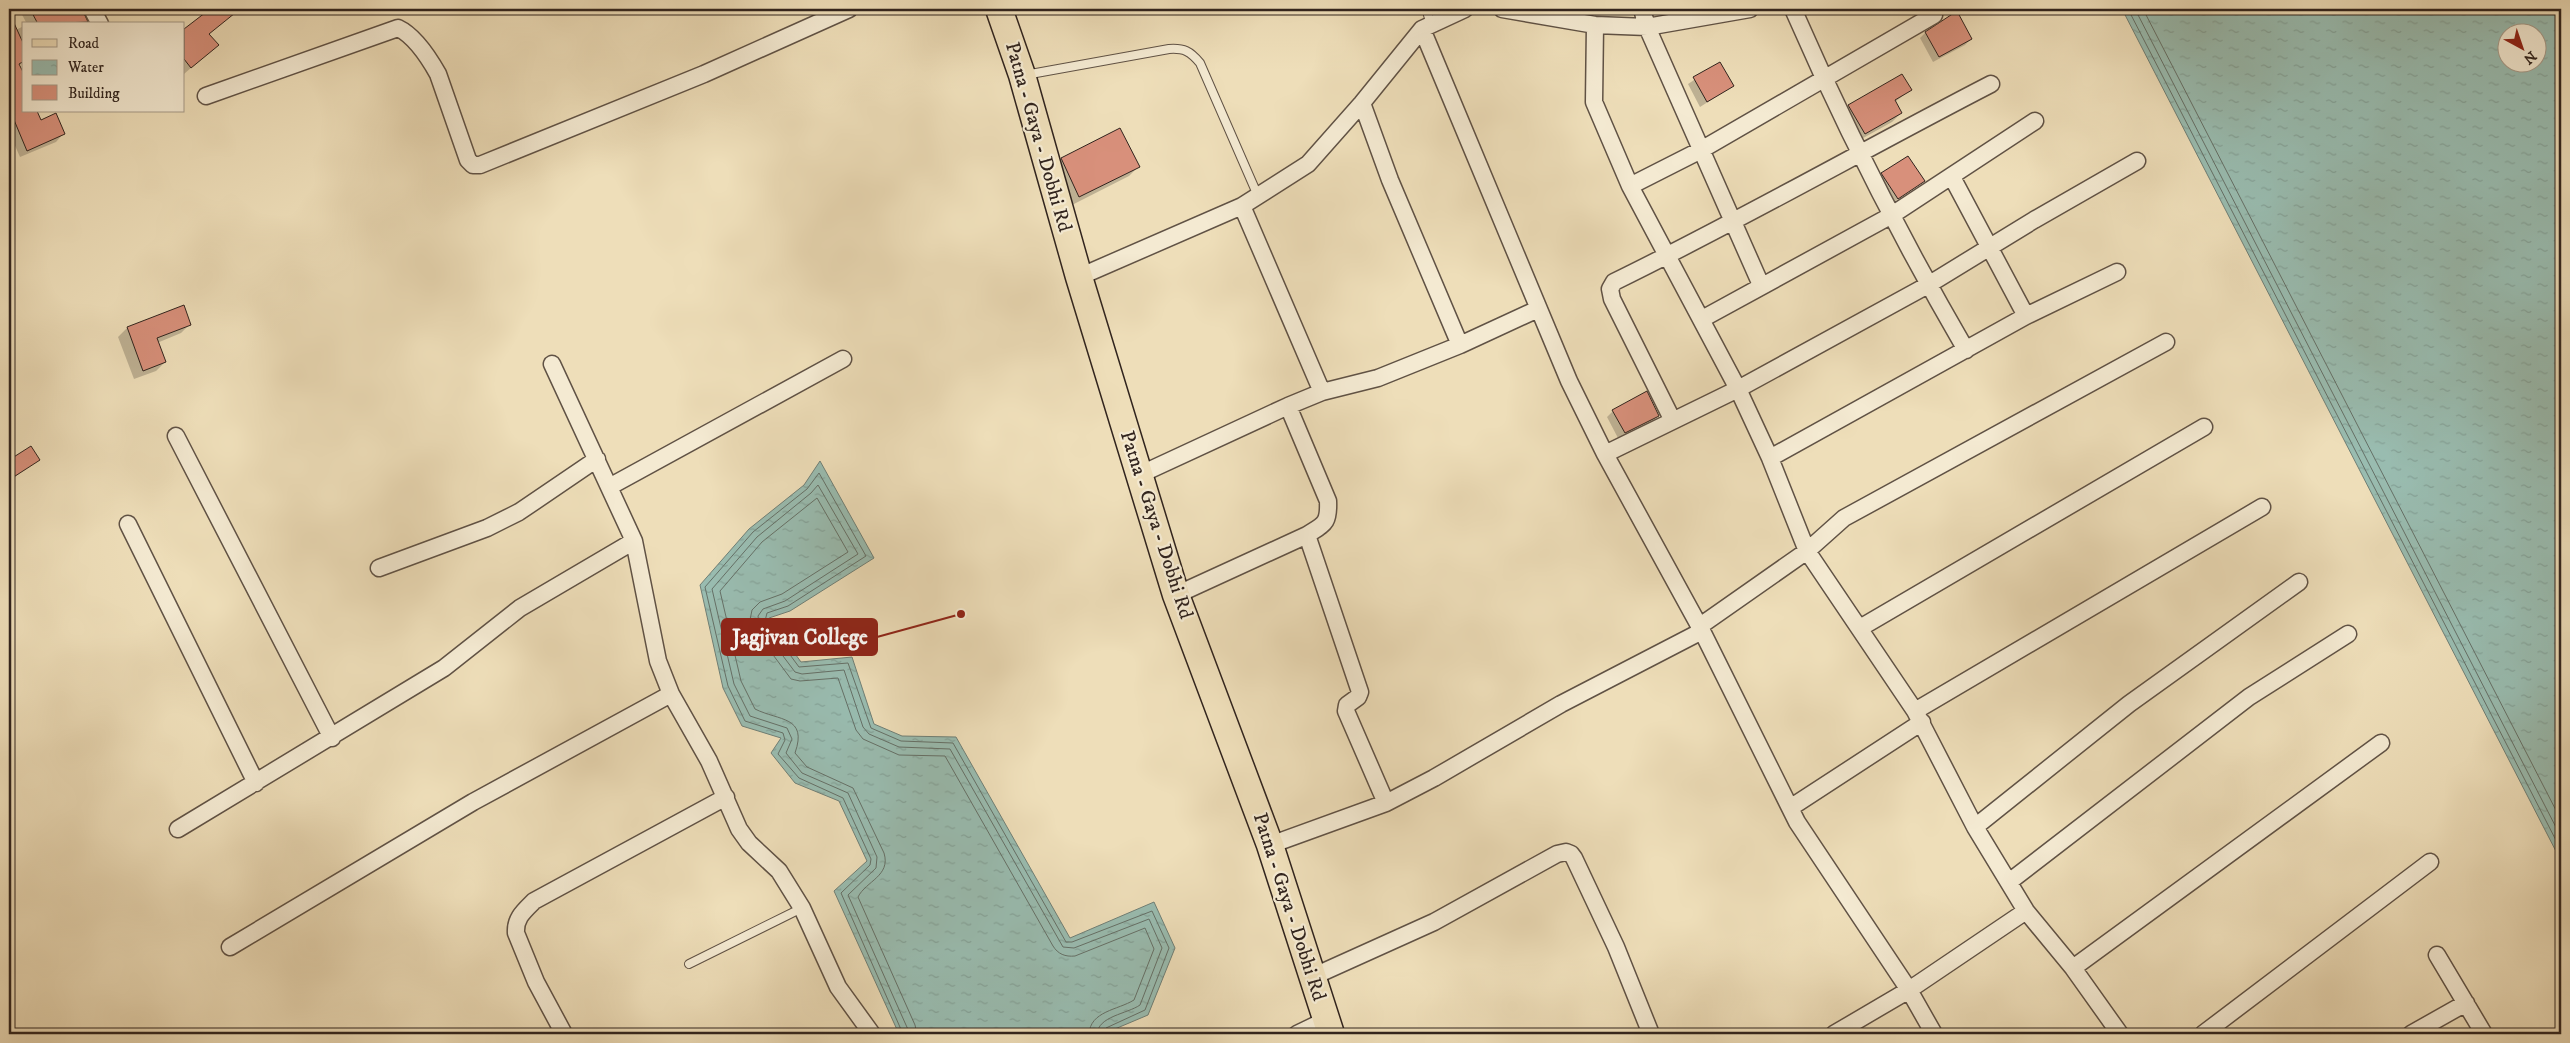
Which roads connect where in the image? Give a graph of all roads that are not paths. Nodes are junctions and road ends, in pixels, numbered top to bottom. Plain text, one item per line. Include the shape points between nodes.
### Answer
1 (92, 9) edge
2 (849, 9) edge
3 (999, 9) edge
4 (1465, 9) edge
5 (1502, 9) edge
6 (1642, 9) edge
7 (1793, 9) edge
8 (1744, 10) edge
9 (1934, 15) dead end
10 (1426, 21) edge
11 (99, 22) edge
12 (1595, 25) junction
13 (1647, 27) junction
14 (1022, 75) junction
15 (1824, 79) junction
16 (1991, 84) dead end
17 (206, 96) dead end
18 (1362, 103) junction
19 (2035, 121) dead end
20 (1701, 150) junction
21 (1858, 153) junction
22 (2137, 161) dead end
23 (1952, 177) junction
24 (1630, 186) junction
25 (1258, 196) junction
26 (1242, 206) junction
27 (1892, 215) junction
28 (1734, 222) junction
29 (1991, 248) junction
30 (1668, 256) junction
31 (2117, 272) dead end
32 (1079, 277) junction
33 (1761, 285) junction
34 (1928, 285) junction
35 (1538, 309) junction
36 (2026, 316) junction
37 (1702, 319) junction
38 (2166, 342) dead end
39 (1460, 345) junction
40 (1966, 350) junction
41 (843, 359) dead end
42 (552, 364) dead end
43 (1738, 389) junction
44 (1322, 392) junction
45 (1288, 406) junction
46 (1672, 419) junction
47 (2204, 428) dead end
48 (176, 436) dead end
49 (1605, 454) junction
50 (1770, 458) junction
51 (597, 459) junction
52 (1139, 474) junction
53 (609, 487) junction
54 (2262, 507) dead end
55 (128, 524) dead end
56 (1307, 535) junction
57 (634, 541) junction
58 (1807, 551) junction
59 (379, 568) dead end
60 (2299, 582) dead end
61 (1176, 595) junction
62 (1701, 628) junction
63 (1860, 628) junction
64 (2348, 634) dead end
65 (671, 694) junction
66 (1918, 716) junction
67 (332, 738) junction
68 (2381, 743) dead end
69 (256, 783) junction
70 (726, 797) junction
71 (1386, 803) junction
72 (1790, 808) junction
73 (1975, 827) junction
74 (178, 829) dead end
75 (1270, 845) junction
76 (2430, 862) dead end
77 (2009, 882) junction
78 (802, 908) junction
79 (2026, 911) junction
80 (230, 947) dead end
81 (2437, 955) dead end
82 (689, 964) dead end
83 (2073, 968) junction
84 (1312, 977) junction
85 (1909, 990) junction
86 (2466, 1004) junction
87 (1329, 1027) edge
88 (564, 1034) edge
89 (872, 1034) edge
90 (1297, 1034) edge
91 (1651, 1034) edge
92 (1834, 1034) edge
93 (1934, 1034) edge
94 (2120, 1034) edge
95 (2203, 1034) edge
96 (2411, 1034) edge
97 (2484, 1034) edge

1 - 11 street
2 - 17 street via 704,74 480,165 473,165 468,160 438,74 425,53 398,28
3 - 14 main road, Patna - Gaya - Dobhi Rd
4 - 10 street
5 - 12 street
6 - 13 street
7 - 15 street
8 - 13 street
9 - 15 street
10 - 18 street
10 - 35 street
12 - 13 street
12 - 24 street via 1594,102
13 - 20 street
14 - 25 lane via 1169,49 1182,48 1192,53 1200,64
14 - 32 main road, Patna - Gaya - Dobhi Rd
15 - 20 street
15 - 21 street
16 - 21 street
18 - 25 street via 1308,164
18 - 39 street via 1390,180
19 - 23 street
20 - 24 street
20 - 28 street
21 - 27 street
21 - 28 street
22 - 29 street
23 - 27 street
23 - 29 street
24 - 30 street
25 - 26 street
26 - 32 street
26 - 44 street
27 - 33 street
27 - 34 street
28 - 30 street
28 - 33 street
29 - 34 street
29 - 36 street
30 - 37 street
30 - 46 street via 1614,282 1610,289 1612,300
31 - 36 street
32 - 52 main road, Patna - Gaya - Dobhi Rd
33 - 37 street
34 - 40 street
34 - 43 street
35 - 39 street
35 - 49 street
36 - 40 street
37 - 43 street
38 - 58 street via 1844,518
39 - 44 street via 1378,378
40 - 50 street
41 - 53 street
42 - 51 street
43 - 46 street
43 - 50 street
44 - 45 street
45 - 52 street
45 - 56 street via 1328,501 1325,524
46 - 49 street
47 - 63 street
48 - 67 street
49 - 62 street
50 - 58 street
51 - 53 street
51 - 59 street via 519,512 486,528
52 - 61 main road, Patna - Gaya - Dobhi Rd
53 - 57 street
54 - 66 street
55 - 69 street
56 - 61 street
56 - 71 street via 1360,692 1347,705 1346,711
57 - 65 street via 658,661
57 - 67 street via 520,608 444,668
58 - 62 street
58 - 63 street
60 - 73 street via 2129,704
61 - 75 main road, Patna - Gaya - Dobhi Rd
62 - 71 street
62 - 72 street
63 - 66 street
64 - 77 street via 2249,697
65 - 70 street
65 - 80 street via 473,802
66 - 72 street
66 - 73 street
67 - 69 street
68 - 83 street
69 - 74 street
70 - 78 street via 744,837 779,871
70 - 88 street via 534,901 522,913 516,933 536,982
71 - 75 street
72 - 85 street
73 - 77 street
75 - 84 main road, Patna - Gaya - Dobhi Rd
76 - 95 street
77 - 79 street
78 - 82 lane
78 - 89 street via 838,987
79 - 83 street
79 - 85 street
81 - 86 street
83 - 94 street
84 - 87 main road, Patna - Gaya - Dobhi Rd
84 - 91 street via 1434,922 1566,852 1574,858
85 - 92 street
85 - 93 street
86 - 96 street
86 - 97 street
87 - 90 street

